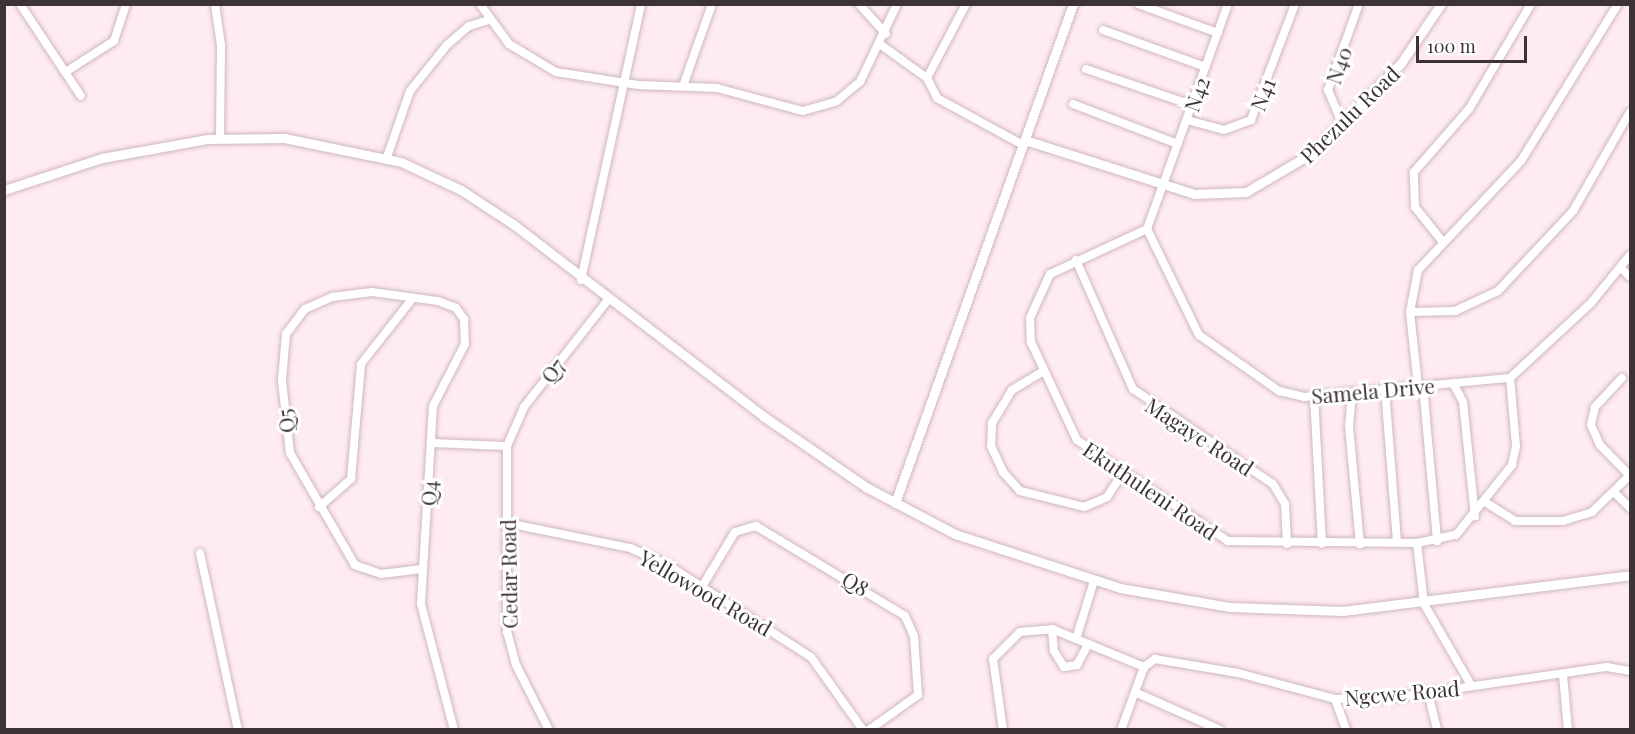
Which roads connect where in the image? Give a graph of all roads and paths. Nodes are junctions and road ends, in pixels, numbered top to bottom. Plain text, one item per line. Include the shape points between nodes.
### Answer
1 (20, 4) edge
2 (126, 4) edge
3 (215, 4) edge
4 (480, 4) edge
5 (641, 4) edge
6 (712, 4) edge
7 (860, 4) edge
8 (897, 4) edge
9 (966, 4) edge
10 (1073, 4) edge
11 (1138, 4) edge
12 (1228, 4) edge
13 (1295, 4) edge
14 (1359, 4) edge
15 (1441, 4) edge
16 (1531, 4) edge
17 (1618, 4) edge
18 (489, 20) junction
19 (1103, 30) dead end
20 (1218, 33) junction
21 (886, 34) junction
22 (881, 45) junction
23 (1206, 67) junction
24 (1086, 69) dead end
25 (67, 71) junction
26 (927, 78) junction
27 (627, 83) junction
28 (683, 86) junction
29 (81, 96) dead end
30 (1073, 104) dead end
31 (1192, 105) junction
32 (1630, 112) edge
33 (1187, 120) junction
34 (1342, 123) junction
35 (220, 138) junction
36 (1024, 143) junction
37 (1178, 144) junction
38 (387, 157) junction
39 (1161, 182) junction
40 (4, 190) edge
41 (1147, 229) junction
42 (1443, 242) junction
43 (1630, 255) edge
44 (1076, 260) junction
45 (1622, 269) junction
46 (1630, 277) edge
47 (581, 279) junction
48 (413, 298) junction
49 (608, 300) junction
50 (1410, 312) junction
51 (1042, 372) junction
52 (1510, 378) junction
53 (1622, 378) dead end
54 (1454, 383) junction
55 (1421, 386) junction
56 (1385, 389) junction
57 (1352, 393) junction
58 (1314, 396) junction
59 (431, 443) junction
60 (507, 446) junction
61 (1122, 474) junction
62 (1630, 476) edge
63 (1614, 492) junction
64 (1485, 502) junction
65 (895, 503) junction
66 (319, 507) junction
67 (1630, 508) edge
68 (1474, 516) junction
69 (507, 523) junction
70 (1437, 541) junction
71 (1360, 543) junction
72 (1397, 543) junction
73 (1417, 543) junction
74 (1287, 544) junction
75 (1322, 544) junction
76 (200, 553) dead end
77 (423, 569) junction
78 (1630, 575) edge
79 (1094, 581) junction
80 (703, 585) junction
81 (1424, 604) junction
82 (1052, 629) junction
83 (1076, 639) junction
84 (1088, 644) junction
85 (1144, 667) junction
86 (1630, 670) edge
87 (1563, 675) junction
88 (1471, 685) junction
89 (1137, 693) junction
90 (1428, 693) junction
91 (1335, 699) junction
92 (1198, 720) junction
93 (238, 729) edge
94 (454, 729) edge
95 (549, 729) edge
96 (863, 729) edge
97 (869, 729) edge
98 (1003, 729) edge
99 (1121, 729) edge
100 (1193, 729) edge
101 (1220, 729) edge
102 (1346, 729) edge
103 (1437, 729) edge
104 (1568, 729) edge

1 - 25 street
2 - 25 street via 114,41
3 - 35 street via 221,45
4 - 18 street
5 - 27 street
6 - 28 street
7 - 21 street
8 - 21 street
9 - 26 street
10 - 36 street
11 - 20 street
12 - 20 street, N42
13 - 33 street, N41 via 1251,120 1224,130
14 - 34 street, N40 via 1328,90
15 - 34 street, Phezulu Road via 1401,63
16 - 42 street via 1469,108 1414,172 1414,207
17 - 42 street via 1521,161
18 - 27 street via 540,66
18 - 38 street via 469,26 447,45 410,91
19 - 23 street
20 - 23 street, N42
21 - 22 street
22 - 26 street
22 - 28 street via 860,82 816,109 784,110 725,90
23 - 31 street, N42
24 - 31 street
25 - 29 street
26 - 36 street via 937,99
27 - 28 street
27 - 47 street
30 - 37 street
31 - 33 street, N42
32 - 50 street via 1573,211 1498,291 1455,311
33 - 37 street, N42
34 - 39 street, Phezulu Road via 1305,159 1246,192 1206,196
35 - 38 street via 284,138
35 - 40 street via 133,150
36 - 39 street, Phezulu Road
36 - 65 street
37 - 39 street, N42
38 - 47 street via 477,199
39 - 41 street
41 - 44 street, Ekuthuleni Road
41 - 58 street, Samela Drive via 1199,335 1279,390
42 - 50 street via 1418,270
43 - 45 street
44 - 51 street, Ekuthuleni Road via 1050,274 1033,309 1031,342
44 - 74 street, Magaye Road via 1133,388 1273,484 1285,504
45 - 46 street
45 - 52 street
47 - 49 street
48 - 59 street, Q4 via 451,304 466,329 461,356 435,399
48 - 66 street via 361,364 351,479
48 - 66 street, Q5 via 346,293 305,309 288,327 282,380 287,440
49 - 60 street, Q7 via 524,407
49 - 65 street via 805,447
50 - 55 street
51 - 61 street, Ekuthuleni Road via 1071,433
51 - 61 street via 1012,390 992,423 991,446 1008,478 1031,495 1084,507 1107,497
52 - 54 street, Samela Drive
52 - 64 street, Ekuthuleni Road via 1514,456
53 - 62 street via 1594,407 1591,425 1600,445
54 - 55 street, Samela Drive
54 - 68 street via 1463,402
55 - 56 street, Samela Drive
55 - 70 street
56 - 57 street, Samela Drive
56 - 72 street
57 - 58 street, Samela Drive
57 - 71 street via 1349,426
58 - 75 street
59 - 60 street
59 - 77 street, Q4
60 - 69 street, Cedar Road
61 - 74 street, Ekuthuleni Road via 1228,541
62 - 63 street
63 - 64 street via 1592,512 1552,522 1515,521
63 - 67 street
64 - 68 street, Ekuthuleni Road
65 - 79 street via 974,542
66 - 77 street, Q5 via 339,546 362,569 381,574
68 - 70 street, Ekuthuleni Road via 1456,535
69 - 80 street, Yellowood Road via 630,548
69 - 95 street, Cedar Road via 507,632 516,665
70 - 73 street, Ekuthuleni Road
71 - 72 street, Ekuthuleni Road
71 - 75 street, Ekuthuleni Road
72 - 73 street, Ekuthuleni Road
73 - 81 street
74 - 75 street, Ekuthuleni Road
76 - 93 street
77 - 94 street, Q4 via 423,627
78 - 81 street
79 - 81 street via 1267,611
79 - 83 street
80 - 96 street, Yellowood Road via 811,657
80 - 97 street, Q8 via 735,532 749,525 767,531 905,616 917,657 918,695
81 - 88 street
82 - 83 street
82 - 84 street via 1054,651 1064,667 1077,665
82 - 98 street via 1031,628 1012,637 993,660
83 - 84 street
84 - 85 street
85 - 89 street
85 - 91 street, Ngcwe Road via 1155,659 1177,661
86 - 87 street, Ngcwe Road via 1607,667
87 - 88 street, Ngcwe Road
87 - 104 street
88 - 90 street, Ngcwe Road
89 - 92 street
89 - 99 street
90 - 91 street, Ngcwe Road
90 - 103 street
91 - 102 street
92 - 100 street
92 - 101 street

